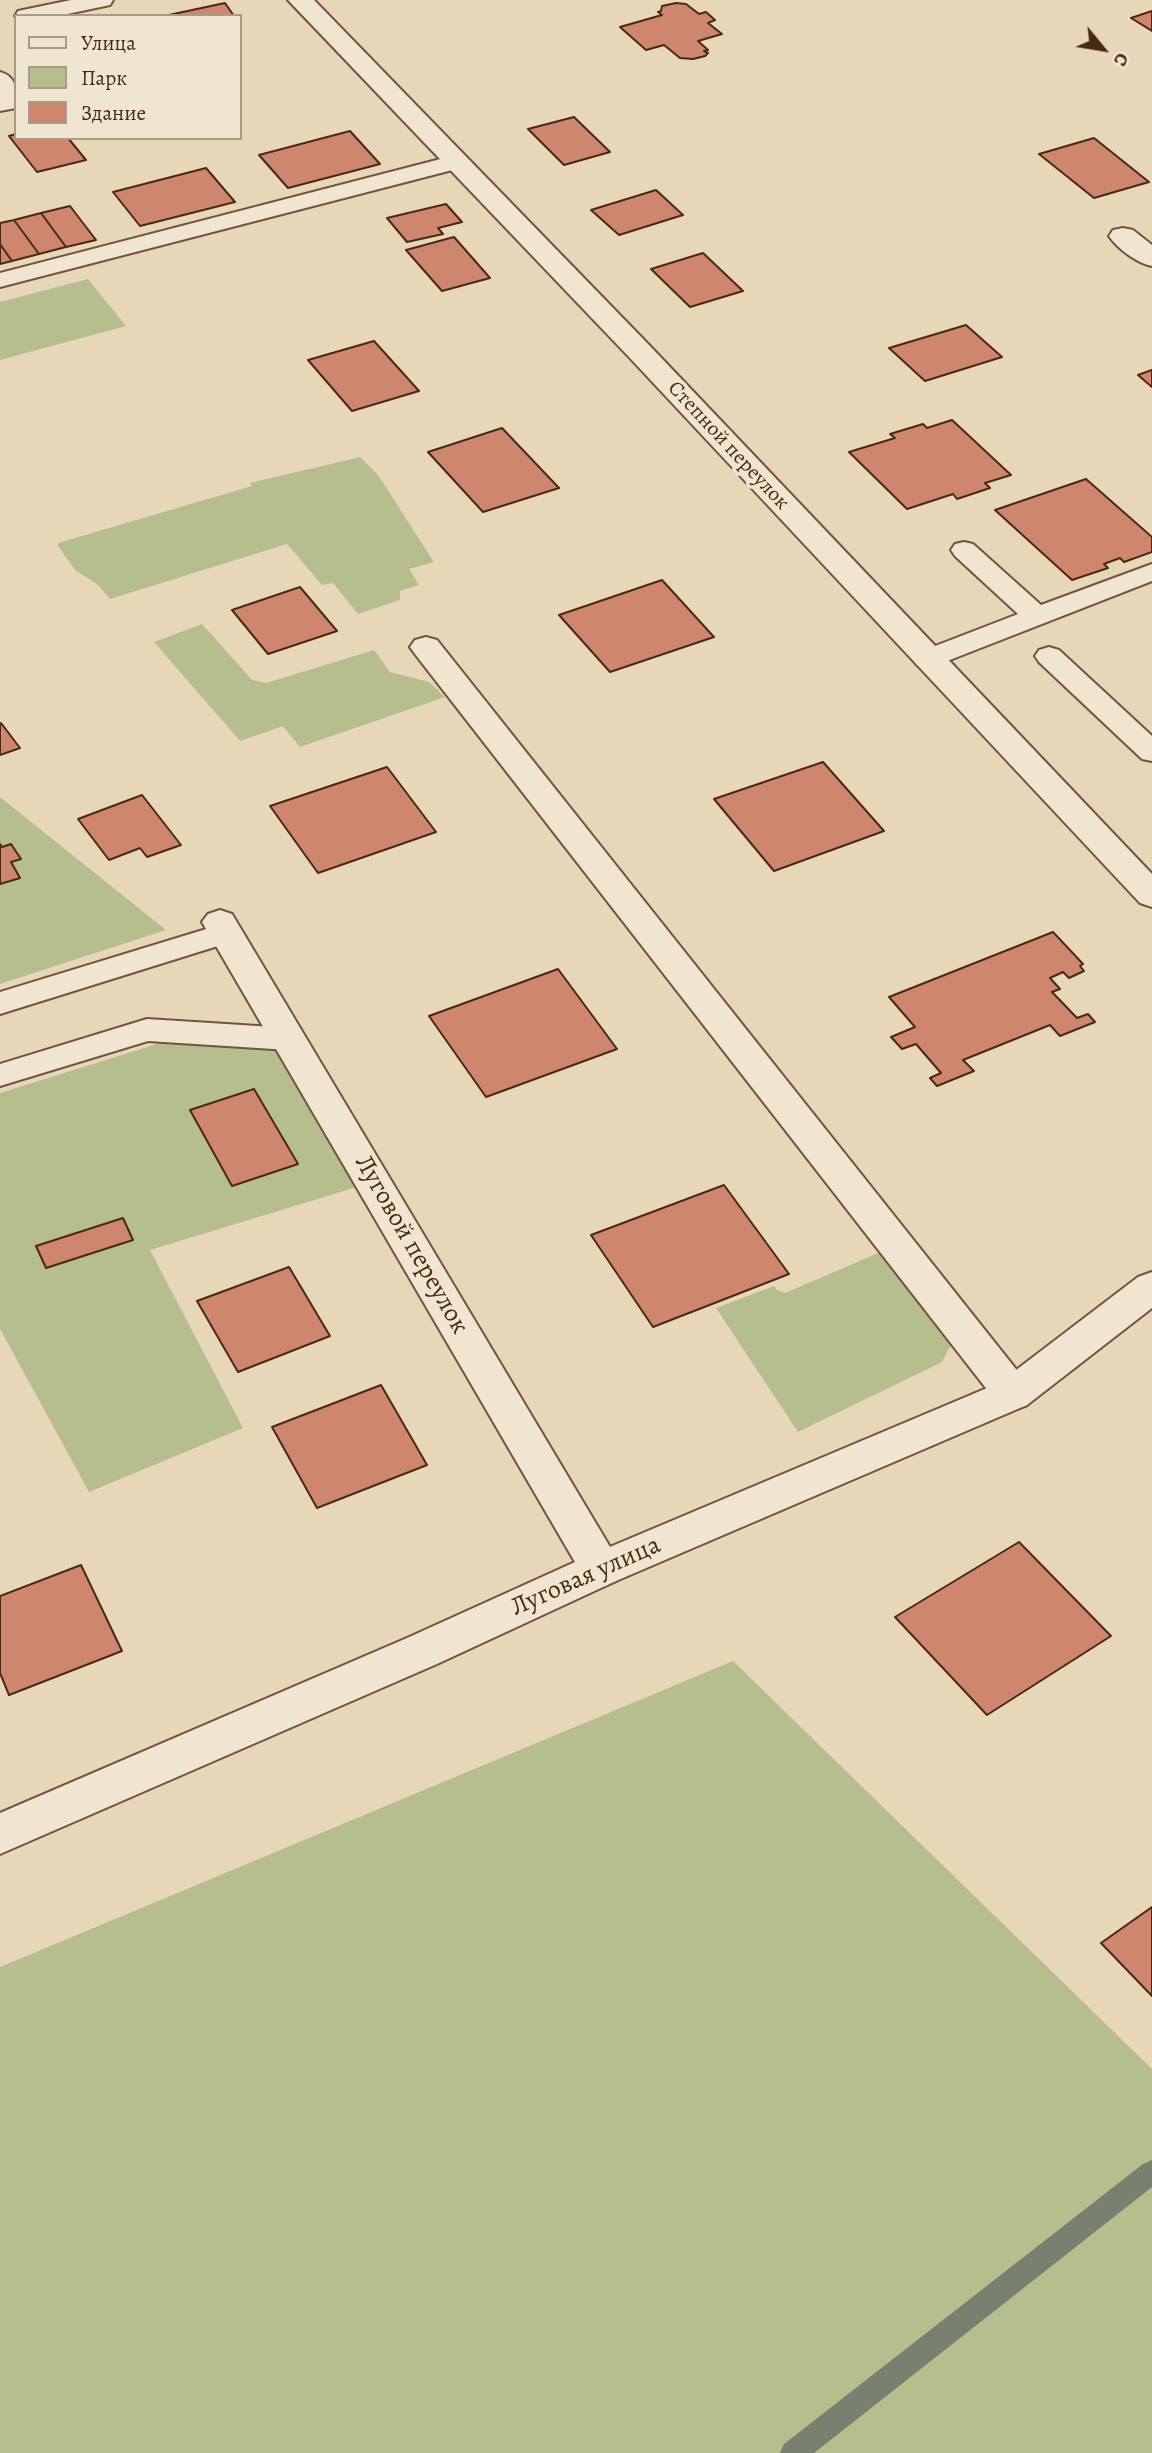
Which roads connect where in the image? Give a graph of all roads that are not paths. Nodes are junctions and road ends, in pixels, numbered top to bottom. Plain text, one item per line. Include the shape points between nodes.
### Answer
1 (102, 0) edge
2 (300, 0) edge
3 (35, 14) edge
4 (0, 79) edge
5 (14, 97) edge
6 (456, 162) junction
7 (1123, 236) dead end
8 (1152, 258) edge
9 (0, 280) edge
10 (964, 550) dead end
11 (1152, 572) edge
12 (1036, 616) junction
13 (426, 647) dead end
14 (1049, 656) dead end
15 (927, 659) junction
16 (1152, 752) edge
17 (1152, 895) edge
18 (223, 928) joint
19 (0, 1003) edge
20 (289, 1039) junction
21 (0, 1075) edge
22 (1152, 1287) edge
23 (1013, 1394) junction
24 (601, 1569) junction
25 (0, 1834) edge

1 - 3 lane
2 - 6 street, Степной переулок
4 - 5 lane
6 - 9 lane
6 - 15 street, Степной переулок
7 - 8 street
10 - 12 lane
11 - 12 lane
12 - 15 lane
13 - 23 street
14 - 16 lane
15 - 17 street, Степной переулок
18 - 19 lane
18 - 20 street, Луговой переулок
20 - 21 lane via 147,1030
20 - 24 street, Луговой переулок
22 - 23 street, Луговая улица
23 - 24 street, Луговая улица
24 - 25 street, Луговая улица

